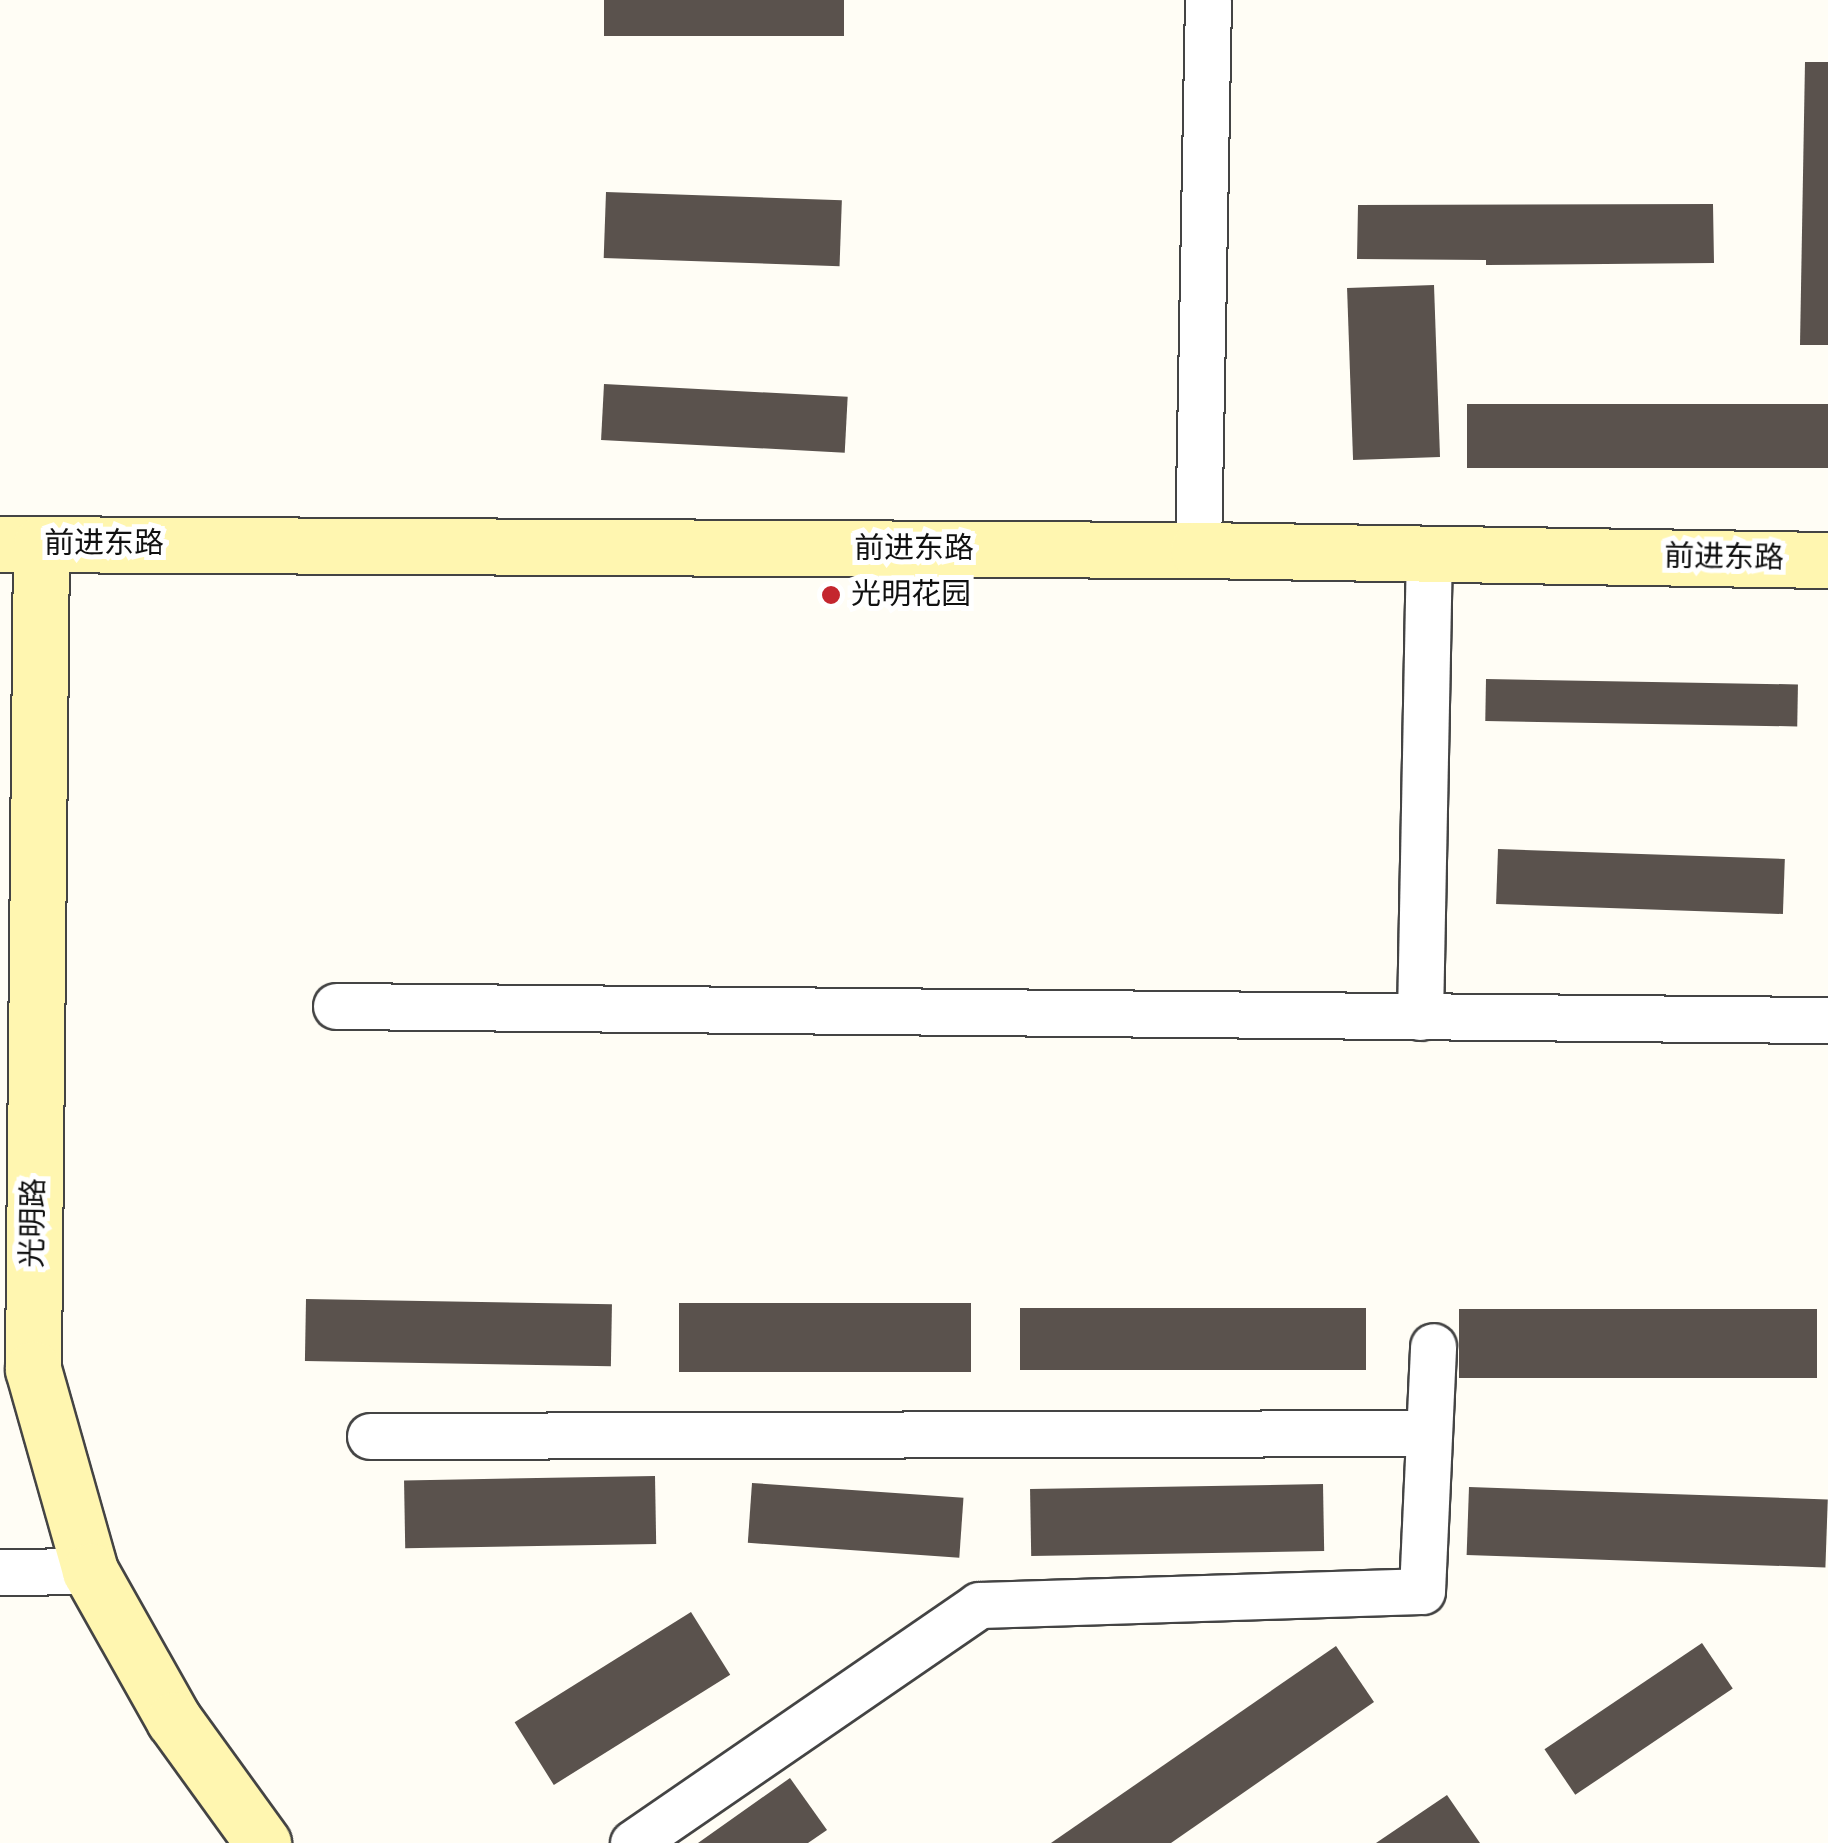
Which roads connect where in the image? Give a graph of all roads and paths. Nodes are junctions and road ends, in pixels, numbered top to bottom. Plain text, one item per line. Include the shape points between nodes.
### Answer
1 (1208, 0) edge
2 (20, 544) edge
3 (1198, 550) junction
4 (1429, 554) junction
5 (1828, 560) edge
6 (336, 1006) dead end
7 (1420, 1017) junction
8 (1828, 1020) edge
9 (1433, 1346) dead end
10 (1429, 1433) junction
11 (370, 1436) dead end
12 (90, 1571) junction
13 (0, 1572) edge
14 (263, 1843) edge
15 (633, 1843) edge

1 - 3 street
2 - 3 main road, 前进东路
2 - 12 main road, 光明路 via 32,1369
3 - 4 main road, 前进东路
4 - 5 main road, 前进东路
4 - 7 street
6 - 7 street
7 - 8 street
9 - 10 street
10 - 11 street
10 - 15 street via 1422,1591 979,1604
12 - 13 street
12 - 14 main road, 光明路 via 174,1720

